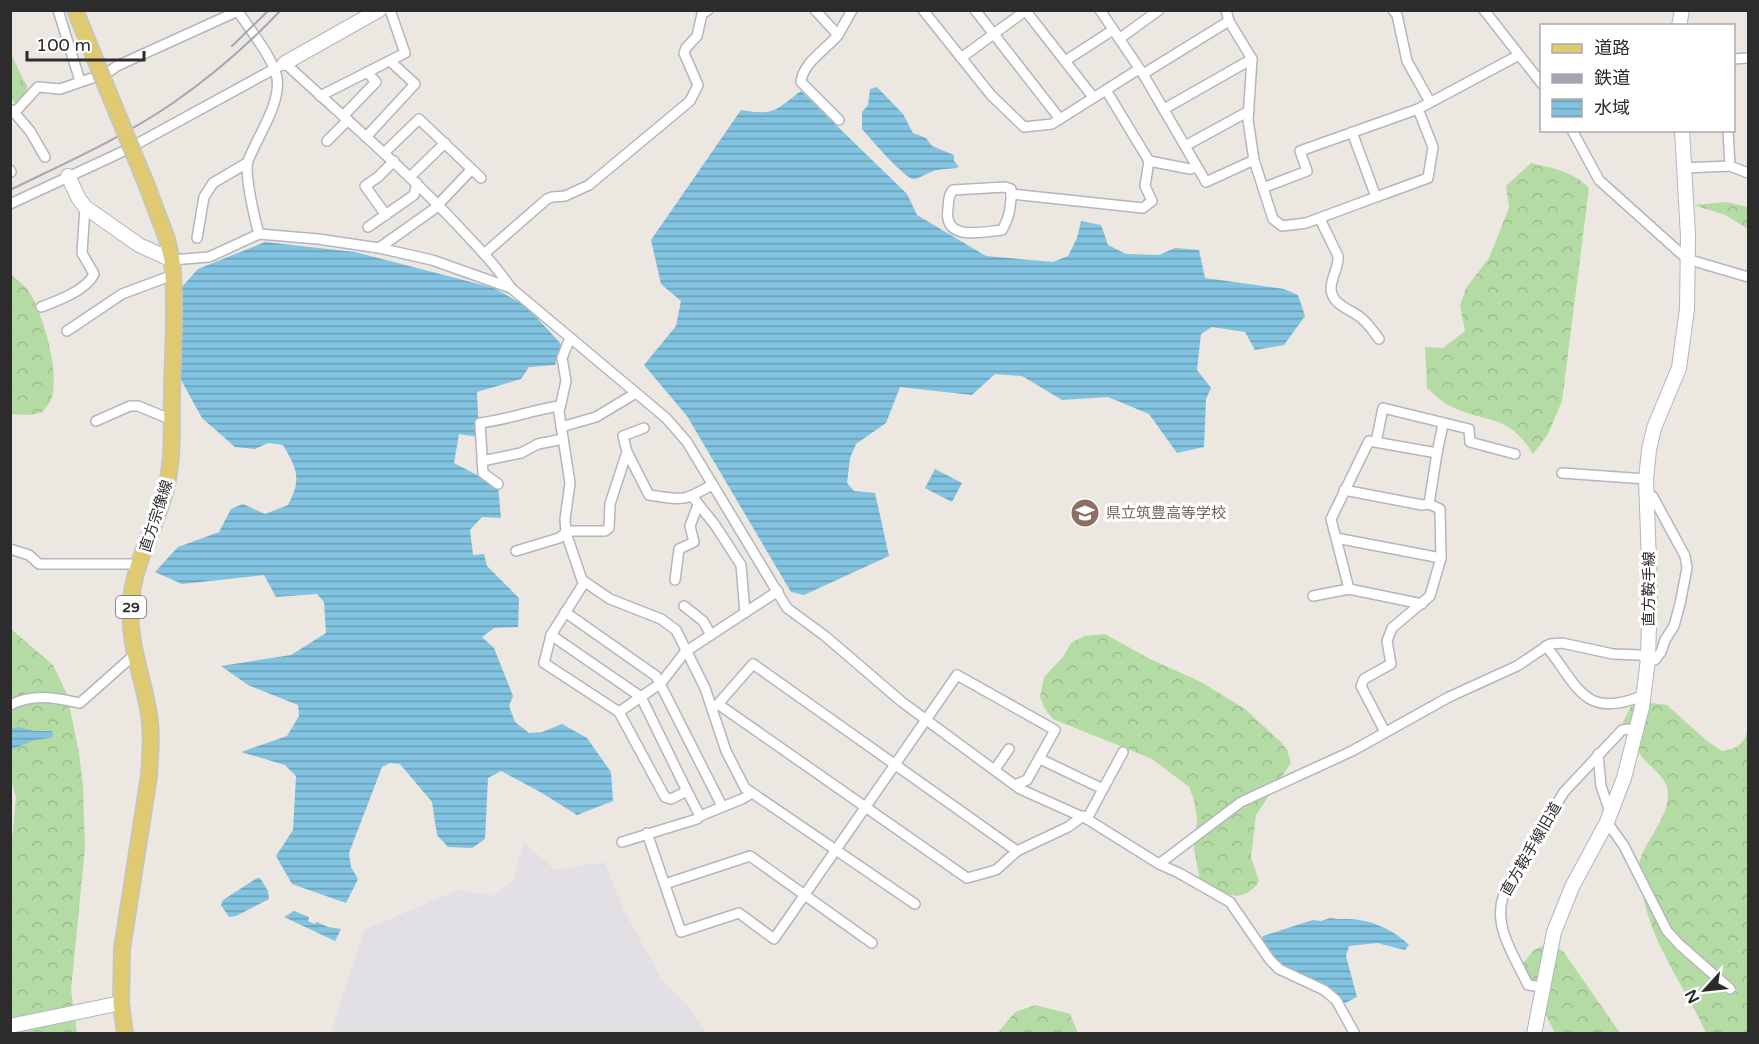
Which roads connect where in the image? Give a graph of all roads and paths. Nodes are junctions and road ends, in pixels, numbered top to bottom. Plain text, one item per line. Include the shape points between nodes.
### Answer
1 (58, 10) edge
2 (75, 10) edge
3 (379, 10) edge
4 (390, 10) edge
5 (815, 10) edge
6 (852, 10) edge
7 (923, 10) edge
8 (975, 10) edge
9 (1100, 10) edge
10 (1160, 10) edge
11 (1227, 10) edge
12 (1394, 10) edge
13 (1484, 10) edge
14 (237, 11) edge
15 (1025, 11) edge
16 (703, 12) edge
17 (1229, 21) junction
18 (1113, 30) junction
19 (993, 34) junction
20 (838, 35) junction
21 (1119, 39) junction
22 (1519, 55) junction
23 (961, 58) junction
24 (1252, 59) junction
25 (390, 61) junction
26 (1065, 61) junction
27 (279, 66) junction
28 (367, 72) junction
29 (1141, 72) junction
30 (80, 81) junction
31 (1540, 81) edge
32 (1106, 90) junction
33 (320, 96) junction
34 (1093, 97) junction
35 (1430, 102) junction
36 (1164, 109) junction
37 (1418, 109) junction
38 (13, 110) edge
39 (1249, 111) junction
40 (346, 118) junction
41 (1060, 119) junction
42 (839, 120) dead end
43 (1352, 132) junction
44 (1573, 132) edge
45 (1682, 132) edge
46 (1728, 132) edge
47 (366, 137) junction
48 (327, 141) dead end
49 (445, 143) junction
50 (1185, 146) junction
51 (385, 152) junction
52 (45, 157) dead end
53 (1254, 160) junction
54 (394, 161) junction
55 (1149, 161) junction
56 (247, 163) junction
57 (1730, 166) junction
58 (1197, 167) junction
59 (1683, 168) junction
60 (471, 170) junction
61 (1749, 173) edge
62 (68, 176) junction
63 (481, 178) dead end
64 (414, 180) junction
65 (1263, 188) junction
66 (1011, 194) junction
67 (1376, 196) junction
68 (10, 204) edge
69 (438, 204) junction
70 (85, 207) junction
71 (386, 215) junction
72 (1320, 219) junction
73 (368, 227) dead end
74 (259, 234) junction
75 (197, 238) dead end
76 (379, 248) junction
77 (484, 254) junction
78 (1687, 259) junction
79 (172, 268) junction
80 (1749, 277) edge
81 (511, 288) junction
82 (41, 307) dead end
83 (67, 331) dead end
84 (570, 338) junction
85 (1378, 339) dead end
86 (636, 393) junction
87 (559, 406) junction
88 (172, 420) junction
89 (96, 421) dead end
90 (1443, 424) junction
91 (561, 427) junction
92 (644, 428) dead end
93 (563, 439) junction
94 (1376, 442) junction
95 (627, 452) junction
96 (1437, 453) junction
97 (1515, 454) dead end
98 (482, 461) junction
99 (1562, 473) dead end
100 (498, 484) dead end
101 (712, 485) junction
102 (1646, 485) junction
103 (1344, 490) junction
104 (692, 496) junction
105 (1429, 504) junction
106 (698, 505) junction
107 (566, 532) junction
108 (1336, 538) junction
109 (10, 549) edge
110 (516, 551) dead end
111 (1441, 558) junction
112 (140, 564) junction
113 (675, 580) dead end
114 (584, 584) junction
115 (1349, 589) junction
116 (778, 591) junction
117 (1313, 596) dead end
118 (1422, 604) junction
119 (684, 606) dead end
120 (565, 612) junction
121 (745, 613) junction
122 (551, 635) junction
123 (711, 635) junction
124 (1546, 646) junction
125 (685, 652) junction
126 (134, 655) junction
127 (1648, 659) junction
128 (661, 683) junction
129 (1642, 696) junction
130 (641, 697) junction
131 (10, 705) edge
132 (715, 707) junction
133 (619, 712) junction
134 (926, 720) junction
135 (1636, 731) junction
136 (1385, 732) junction
137 (1010, 749) dead end
138 (1123, 752) dead end
139 (1598, 754) junction
140 (1040, 759) junction
141 (895, 764) junction
142 (995, 769) junction
143 (1015, 785) junction
144 (1103, 789) junction
145 (687, 790) junction
146 (752, 793) junction
147 (722, 806) junction
148 (866, 807) junction
149 (700, 816) junction
150 (1085, 817) junction
151 (1609, 817) junction
152 (647, 833) junction
153 (622, 842) dead end
154 (836, 851) junction
155 (1017, 851) junction
156 (1159, 864) junction
157 (665, 884) junction
158 (806, 896) junction
159 (915, 904) dead end
160 (872, 943) dead end
161 (1543, 987) junction
162 (1730, 989) dead end
163 (121, 1003) junction
164 (10, 1026) edge
165 (125, 1034) edge
166 (1355, 1034) edge
167 (1534, 1034) edge

1 - 30 street
2 - 79 main road, 直方宗像線 / 29, bridge via 147,186 167,240
3 - 27 main road
4 - 25 street via 405,53
5 - 20 street
6 - 20 street
7 - 23 street
8 - 19 street
9 - 18 street
10 - 21 street
11 - 17 street
12 - 35 street via 1407,61
13 - 22 street
14 - 27 street
14 - 30 street via 107,73
15 - 19 street
15 - 26 street
16 - 77 street via 697,36 684,53 698,85 690,101 589,185 547,199
17 - 24 street
17 - 29 street
18 - 21 street
18 - 26 street
19 - 23 street
19 - 41 street
20 - 42 street via 811,62 801,82
21 - 29 street
22 - 31 street
22 - 35 street
23 - 41 street via 1024,127 1052,124
24 - 36 street
24 - 39 street
25 - 28 street
25 - 47 street via 415,84
26 - 34 street
27 - 33 street
27 - 56 street via 277,92
27 - 62 street via 124,151
28 - 33 street
28 - 40 street via 376,82
29 - 32 street
29 - 36 street
30 - 38 street via 60,89 38,87
32 - 34 street
32 - 55 street
33 - 40 street
34 - 41 street
35 - 37 street
36 - 50 street
37 - 43 street
37 - 67 street via 1433,147 1428,178
38 - 52 street
39 - 50 street
39 - 53 street
40 - 47 street
40 - 48 street
43 - 65 street via 1300,151 1307,171
43 - 67 street
44 - 78 street via 1599,180
45 - 59 main road, 直方鞍手線
46 - 57 street
47 - 51 street
49 - 51 street via 419,119
49 - 60 street
49 - 64 street
50 - 58 street
51 - 54 street
53 - 58 street via 1206,182
53 - 65 street
54 - 64 street
54 - 71 street via 365,186
55 - 58 street
55 - 66 street via 1145,186 1152,201 1143,208
56 - 74 street
56 - 75 street via 213,183 204,197
57 - 59 street
57 - 61 street
59 - 78 main road, 直方鞍手線
60 - 63 street
60 - 69 street
62 - 68 street
62 - 70 main road
64 - 69 street
64 - 71 street via 414,195
65 - 72 street via 1273,219 1282,226
66 - 66 street via 1008,221 1002,230 965,234 953,228 946,216 953,190 1005,187 1011,189
67 - 72 street
69 - 76 street
69 - 77 street
70 - 79 main road
70 - 82 street via 82,253 94,274 62,300
71 - 73 street
72 - 85 street via 1338,256 1331,287 1335,300 1361,318
74 - 76 street
74 - 79 street
76 - 81 street via 432,260
77 - 81 street
78 - 80 street
78 - 102 main road, 直方鞍手線 via 1687,309 1679,368 1654,428
79 - 83 street via 122,294
79 - 88 main road, 直方宗像線 / 29
81 - 84 street
84 - 86 street
84 - 87 street via 562,358 566,381
86 - 91 street via 596,417
86 - 101 street via 687,442
87 - 91 street
87 - 98 street via 480,423
88 - 89 street via 130,406
88 - 112 main road, 直方宗像線 / 29 via 166,490
90 - 94 street via 1383,408
90 - 96 street
90 - 97 street via 1469,429 1470,442
91 - 93 street
92 - 95 street via 623,436
93 - 98 street
93 - 107 street via 570,483
94 - 96 street
94 - 103 street via 1369,441
95 - 104 street via 649,495 681,500
95 - 107 street via 610,504 609,528
96 - 105 street
98 - 100 street via 483,473
99 - 102 street
101 - 104 street
101 - 116 street
102 - 127 main road, 直方鞍手線
102 - 127 street via 1688,568 1674,626 1655,660
103 - 105 street
103 - 108 street via 1331,519
104 - 106 street
105 - 111 street via 1440,509
106 - 113 street via 690,526 694,542 679,549
106 - 121 street via 741,565
107 - 110 street via 559,538
107 - 114 street
108 - 111 street
108 - 115 street
109 - 112 street via 29,555 39,564
111 - 118 street via 1430,596
112 - 126 main road, 直方宗像線 / 29 via 131,599
114 - 120 street
114 - 125 street via 661,619 676,630
115 - 117 street
115 - 118 street
116 - 121 street
116 - 134 street via 787,608
118 - 136 street via 1392,628 1387,641 1391,664 1364,679 1361,686
119 - 123 street via 703,621
120 - 122 street
120 - 128 street
121 - 123 street
122 - 130 street
122 - 133 street via 544,663
123 - 125 street
124 - 127 street via 1562,642
124 - 129 street via 1581,693 1594,703 1621,703
124 - 136 street via 1517,666
125 - 128 street
125 - 132 street
126 - 131 street via 80,703 45,697
126 - 163 main road, 直方宗像線 / 29 via 150,722 151,751 122,949
127 - 129 main road, 直方鞍手線
128 - 130 street
128 - 147 street
129 - 135 main road, 直方鞍手線
130 - 133 street
130 - 145 street
132 - 141 street via 753,664
132 - 146 street via 726,751 745,788
132 - 148 street
133 - 145 street via 665,797 671,799
134 - 140 street via 957,675 1055,730
134 - 141 street
134 - 142 street
135 - 139 street, 直方鞍手線旧道 via 1622,730
135 - 151 main road, 直方鞍手線
136 - 156 street via 1242,802
137 - 142 street
138 - 144 street
139 - 151 street
139 - 161 street, 直方鞍手線旧道 via 1564,792 1510,881 1500,907 1503,931 1528,985
140 - 143 street via 1027,780
140 - 144 street
141 - 148 street
141 - 155 street
142 - 143 street
143 - 150 street
144 - 150 street
145 - 149 street
146 - 147 street
146 - 154 street
147 - 149 street
148 - 154 street
148 - 155 street via 967,878 996,870
149 - 152 street
150 - 155 street
150 - 156 street
151 - 161 main road, 直方鞍手線 via 1572,887 1554,932
151 - 162 street via 1667,931
152 - 153 street
152 - 157 street
154 - 158 street
154 - 159 street
156 - 166 street via 1230,902 1270,960 1279,969 1324,990 1336,1000
157 - 158 street via 750,856
157 - 158 street via 681,932 739,913 774,939
158 - 160 street
161 - 167 main road, 直方鞍手線
163 - 164 main road
163 - 165 main road, 直方宗像線 / 29

